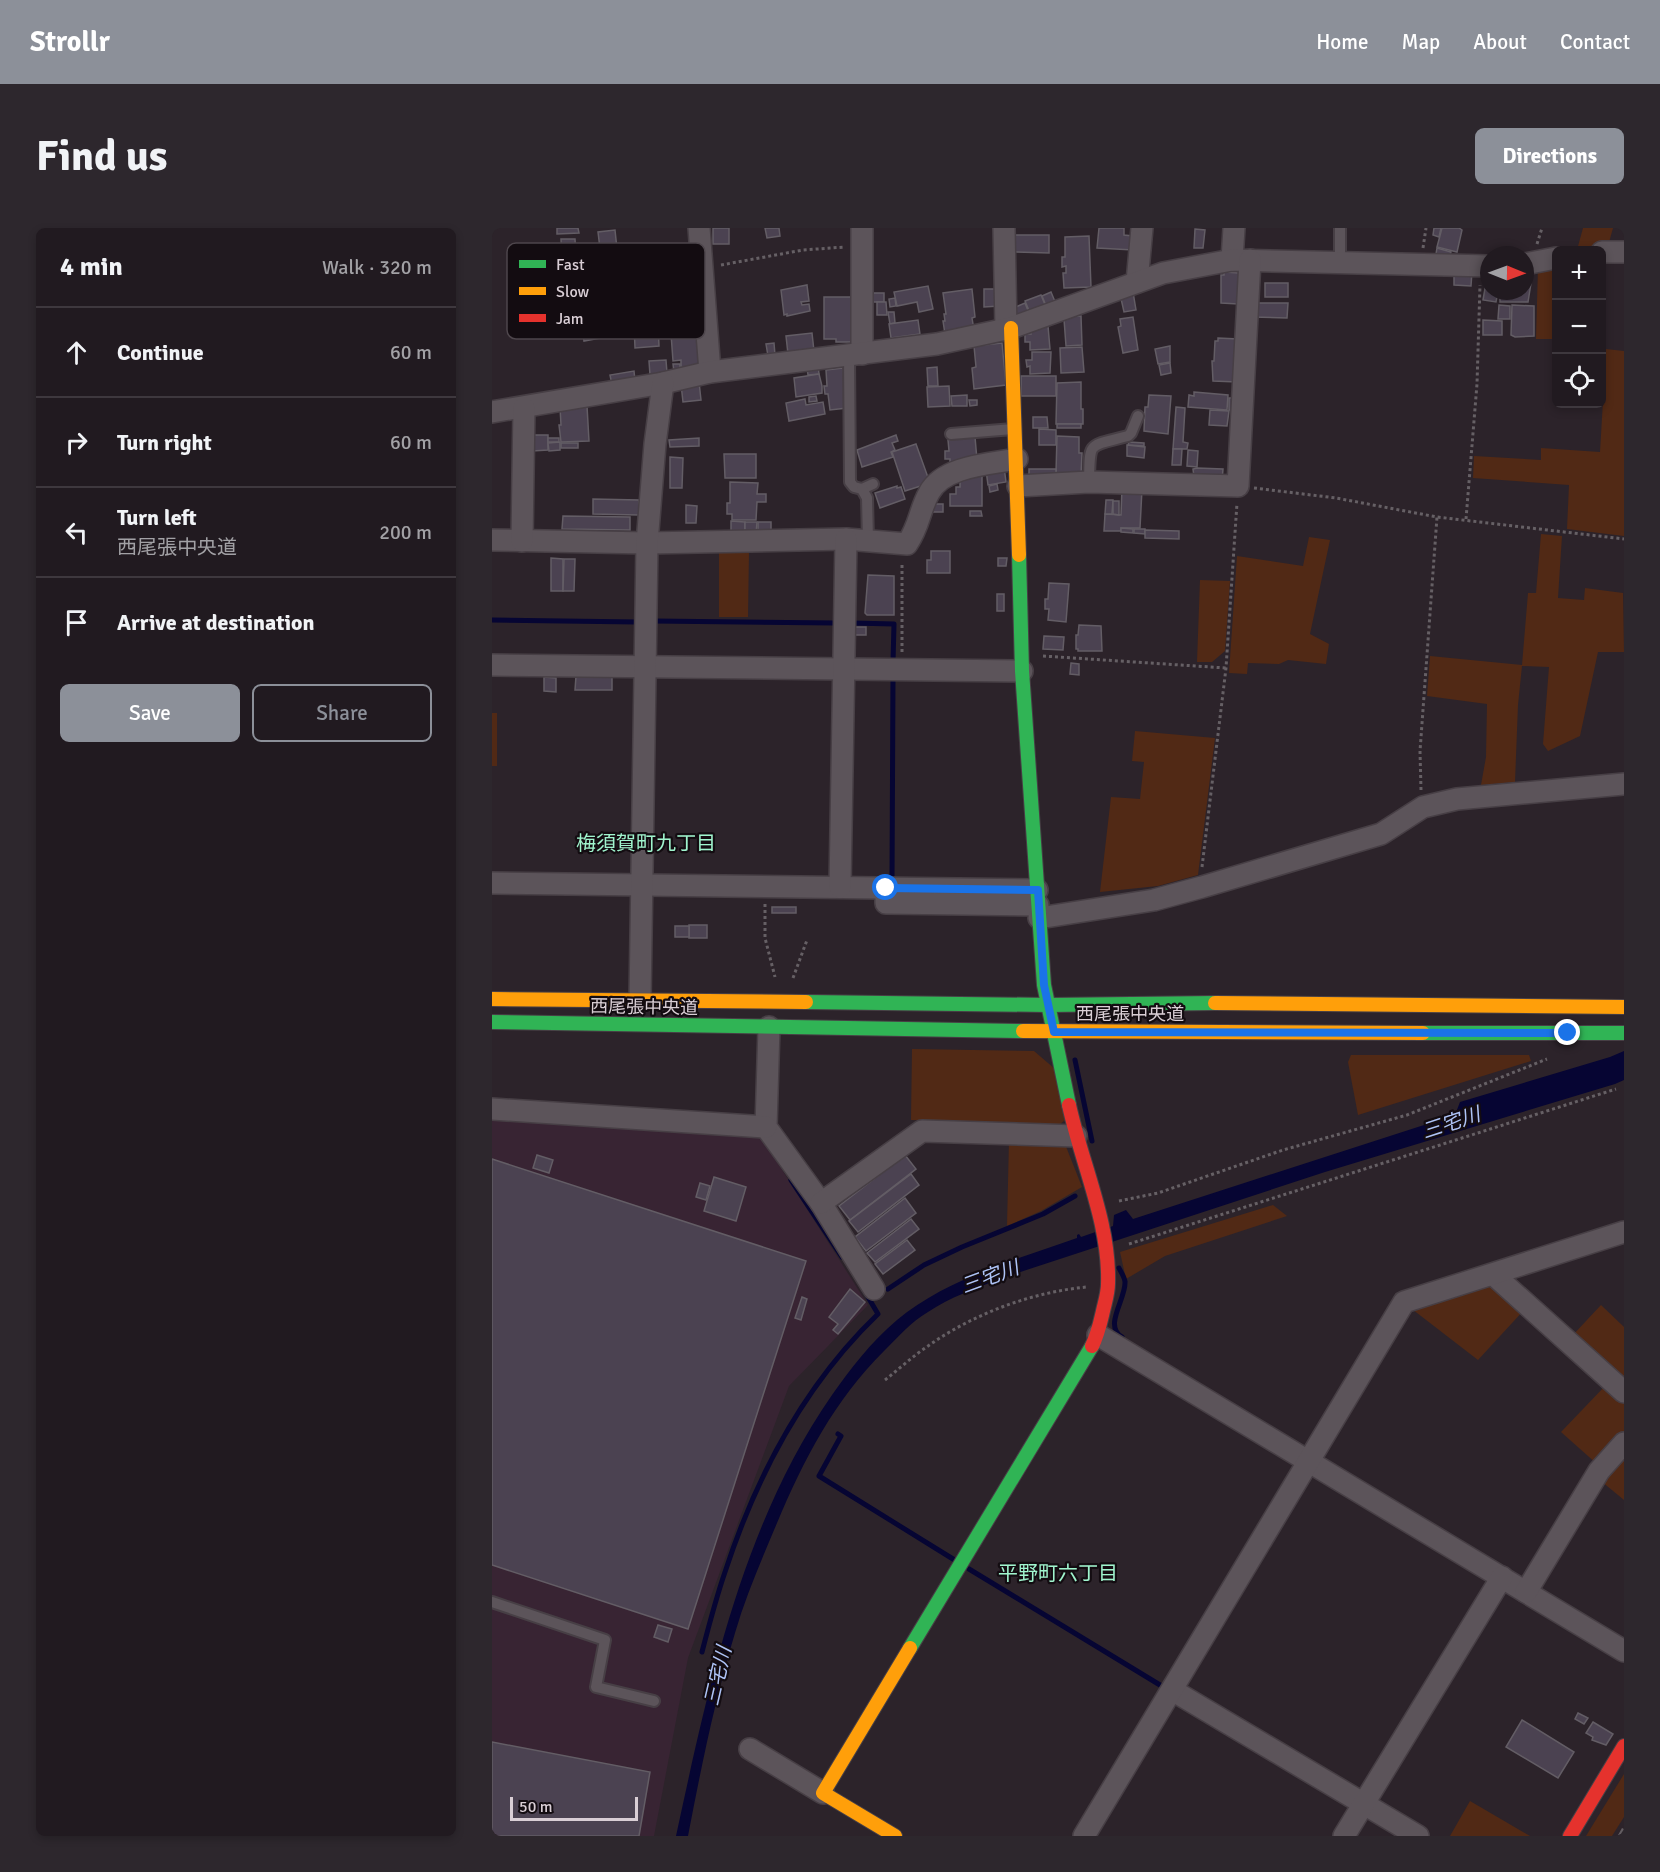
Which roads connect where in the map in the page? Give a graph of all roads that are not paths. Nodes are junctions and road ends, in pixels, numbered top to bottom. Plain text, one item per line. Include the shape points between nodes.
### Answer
1 (699, 228) edge
2 (1004, 228) edge
3 (1142, 228) edge
4 (1234, 228) edge
5 (1340, 228) edge
6 (862, 237) edge
7 (700, 243) edge
8 (1606, 252) edge
9 (1624, 252) edge
10 (1552, 259) edge
11 (1241, 260) junction
12 (1340, 262) junction
13 (1534, 262) edge
14 (1480, 266) edge
15 (1137, 282) junction
16 (705, 314) edge
17 (1009, 329) junction
18 (855, 355) junction
19 (710, 372) junction
20 (663, 383) junction
21 (524, 408) junction
22 (492, 412) edge
23 (1138, 416) dead end
24 (1016, 429) junction
25 (951, 434) dead end
26 (1017, 459) junction
27 (1089, 482) junction
28 (873, 484) dead end
29 (1018, 486) junction
30 (862, 489) junction
31 (846, 539) junction
32 (492, 540) edge
33 (522, 541) junction
34 (868, 541) junction
35 (647, 543) junction
36 (1022, 663) junction
37 (492, 665) edge
38 (645, 667) junction
39 (844, 669) junction
40 (1624, 784) edge
41 (492, 883) edge
42 (642, 885) junction
43 (840, 887) junction
44 (1038, 904) junction
45 (492, 999) edge
46 (640, 1001) junction
47 (1048, 1005) junction
48 (1624, 1007) edge
49 (492, 1022) edge
50 (769, 1027) junction
51 (1054, 1032) junction
52 (1624, 1033) edge
53 (492, 1109) edge
54 (766, 1127) junction
55 (1076, 1136) junction
56 (821, 1203) junction
57 (1624, 1233) edge
58 (1494, 1275) junction
59 (874, 1289) dead end
60 (1098, 1335) junction
61 (1624, 1392) edge
62 (1624, 1443) edge
63 (1307, 1460) junction
64 (1502, 1577) junction
65 (1526, 1592) junction
66 (492, 1602) edge
67 (1624, 1651) edge
68 (1172, 1690) junction
69 (654, 1701) dead end
70 (1624, 1746) edge
71 (750, 1749) dead end
72 (823, 1793) junction
73 (1363, 1804) junction
74 (890, 1835) edge
75 (1084, 1836) edge
76 (1344, 1836) edge
77 (1418, 1836) edge
78 (1570, 1836) edge

1 - 7 street
2 - 17 street
3 - 15 street
4 - 11 street
5 - 12 lane
6 - 18 street
8 - 9 street
10 - 13 street
11 - 12 street
11 - 15 street via 1163,273
11 - 27 street via 1238,486
12 - 14 street
15 - 17 street
16 - 19 street
17 - 18 street
17 - 24 main road
18 - 19 street
18 - 30 lane via 850,482
19 - 20 street
20 - 21 street
20 - 35 street
21 - 22 street
21 - 33 street
23 - 27 lane via 1131,434 1090,450
24 - 25 lane
24 - 26 main road
26 - 29 main road
26 - 34 street via 960,469 939,481 929,492 907,544
27 - 29 street
28 - 30 lane
29 - 36 main road
30 - 34 lane via 867,498
31 - 34 street
31 - 35 street
31 - 39 street
32 - 33 street
33 - 35 street
35 - 38 street
36 - 39 street
36 - 44 main road
37 - 38 street
38 - 39 street
38 - 42 street
39 - 43 street
40 - 44 street via 1457,799 1423,807 1381,834 1154,900
41 - 42 street
42 - 43 street
42 - 46 street
43 - 44 street
44 - 47 main road
45 - 46 main road, 西尾張中央道
46 - 47 main road, 西尾張中央道
47 - 48 main road, 西尾張中央道
47 - 51 main road
49 - 50 main road, 西尾張中央道
50 - 51 main road, 西尾張中央道
50 - 54 street
51 - 52 main road, 西尾張中央道
51 - 55 main road
53 - 54 street
54 - 56 street
55 - 56 street via 922,1131
55 - 60 main road via 1107,1250 1108,1286
56 - 59 street
57 - 58 street
58 - 61 street
58 - 63 street via 1404,1302
60 - 63 street
60 - 72 main road
62 - 65 street via 1599,1471
63 - 64 street
63 - 68 street
64 - 65 street
64 - 73 street
65 - 67 street
66 - 69 lane via 605,1640 596,1687
68 - 73 street
68 - 75 street
70 - 78 main road
71 - 72 street
72 - 74 main road
73 - 76 street
73 - 77 street

